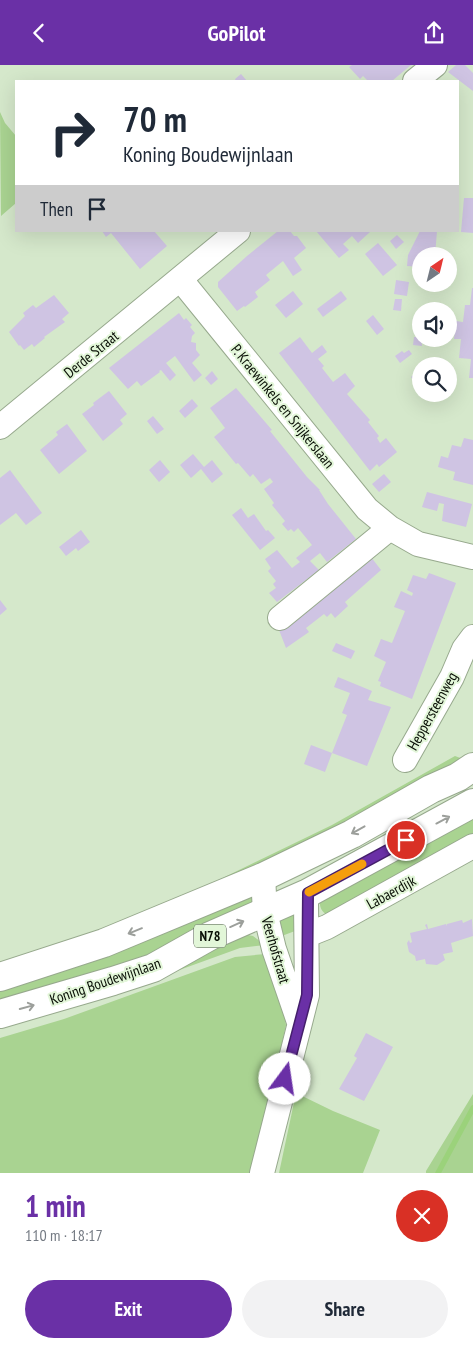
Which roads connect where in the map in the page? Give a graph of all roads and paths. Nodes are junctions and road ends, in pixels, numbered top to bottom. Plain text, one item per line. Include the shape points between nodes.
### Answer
1 (435, 65) edge
2 (417, 80) edge
3 (237, 232) edge
4 (181, 280) junction
5 (0, 427) edge
6 (390, 528) junction
7 (473, 557) edge
8 (280, 619) dead end
9 (473, 637) edge
10 (405, 760) dead end
11 (473, 767) edge
12 (473, 803) edge
13 (473, 847) edge
14 (263, 877) junction
15 (308, 893) junction
16 (264, 912) junction
17 (307, 935) junction
18 (0, 977) edge
19 (0, 1014) edge
20 (299, 1022) junction
21 (262, 1173) edge

1 - 2 street
3 - 4 street, Derde Straat
4 - 5 street, Derde Straat
4 - 6 street, P. Kraewinkels en Snijkerslaan via 367,509
6 - 7 street, P. Kraewinkels en Snijkerslaan via 418,543
6 - 8 street
9 - 10 street, Heppersteenweg
11 -> 14 main road, N78 via 352,834
15 -> 12 main road, Koning Boudewijnlaan / N78
13 - 17 street, Labaerdijk via 328,927
14 - 16 street, Veerhofstraat
14 -> 18 main road, N78 via 104,943
15 - 16 main road, Koning Boudewijnlaan / N78
15 - 17 street, Veerhofstraat
19 -> 16 main road, Koning Boudewijnlaan / N78 via 153,967
16 - 20 street, Veerhofstraat
17 - 20 street, Veerhofstraat via 307,995
20 - 21 street, Veerhofstraat

